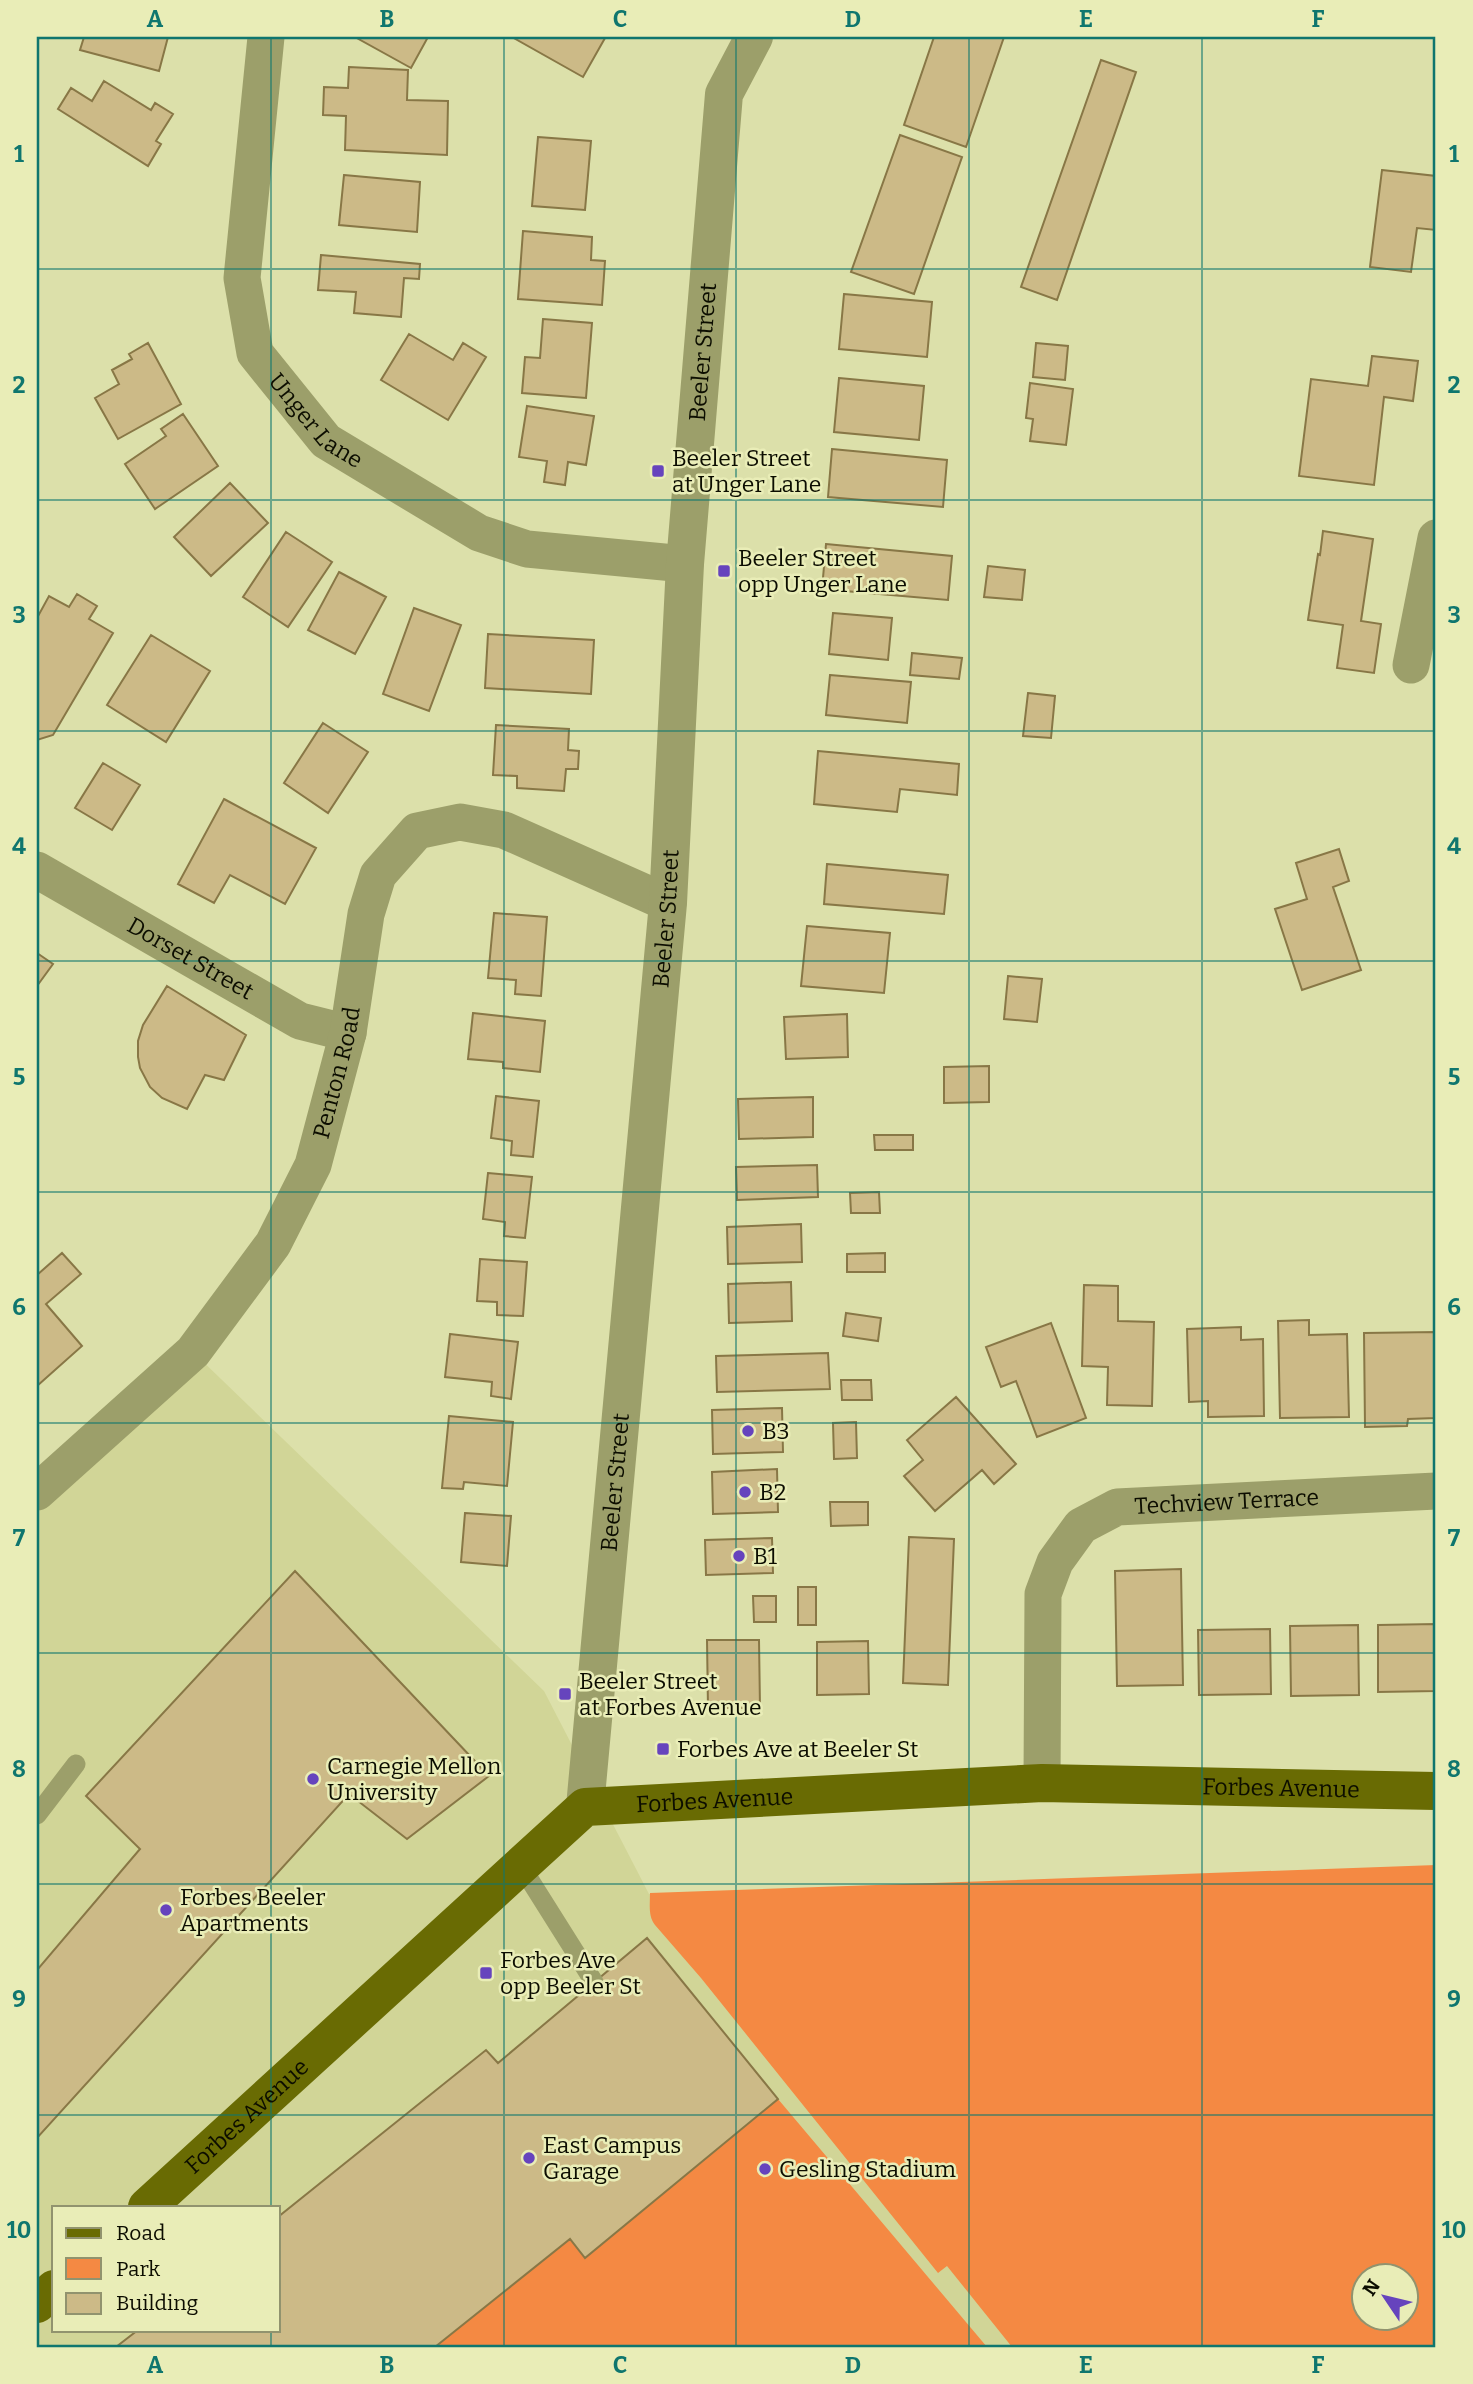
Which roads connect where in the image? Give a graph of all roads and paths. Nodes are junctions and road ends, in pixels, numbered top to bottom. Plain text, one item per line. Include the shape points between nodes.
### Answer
1 (266, 37) edge
2 (754, 37) edge
3 (1436, 538) edge
4 (685, 564) junction
5 (1411, 665) dead end
6 (37, 870) edge
7 (668, 902) junction
8 (348, 1033) junction
9 (1436, 1491) edge
10 (37, 1492) edge
11 (76, 1764) dead end
12 (1042, 1783) junction
13 (1436, 1791) edge
14 (585, 1807) junction
15 (37, 1815) edge
16 (521, 1866) junction
17 (594, 1982) dead end
18 (148, 2206) edge
19 (52, 2291) edge
20 (37, 2304) edge

1 - 4 street, Unger Lane via 242,278 255,353 326,441 479,533 527,549
2 - 4 street, Beeler Street via 724,94
3 - 5 street
4 - 7 street, Beeler Street
6 - 8 street, Dorset Street via 300,1021
7 - 8 street, Penton Road via 504,830 460,822 417,831 378,874 366,914
7 - 14 street, Beeler Street
8 - 10 street, Penton Road via 313,1165 273,1244 193,1352
9 - 12 street, Techview Terrace via 1117,1507 1081,1526 1055,1562 1043,1594
11 - 15 lane
12 - 13 main road, Forbes Avenue
12 - 14 main road, Forbes Avenue
14 - 16 main road, Forbes Avenue
16 - 17 lane
16 - 18 main road, Forbes Avenue
19 - 20 main road

